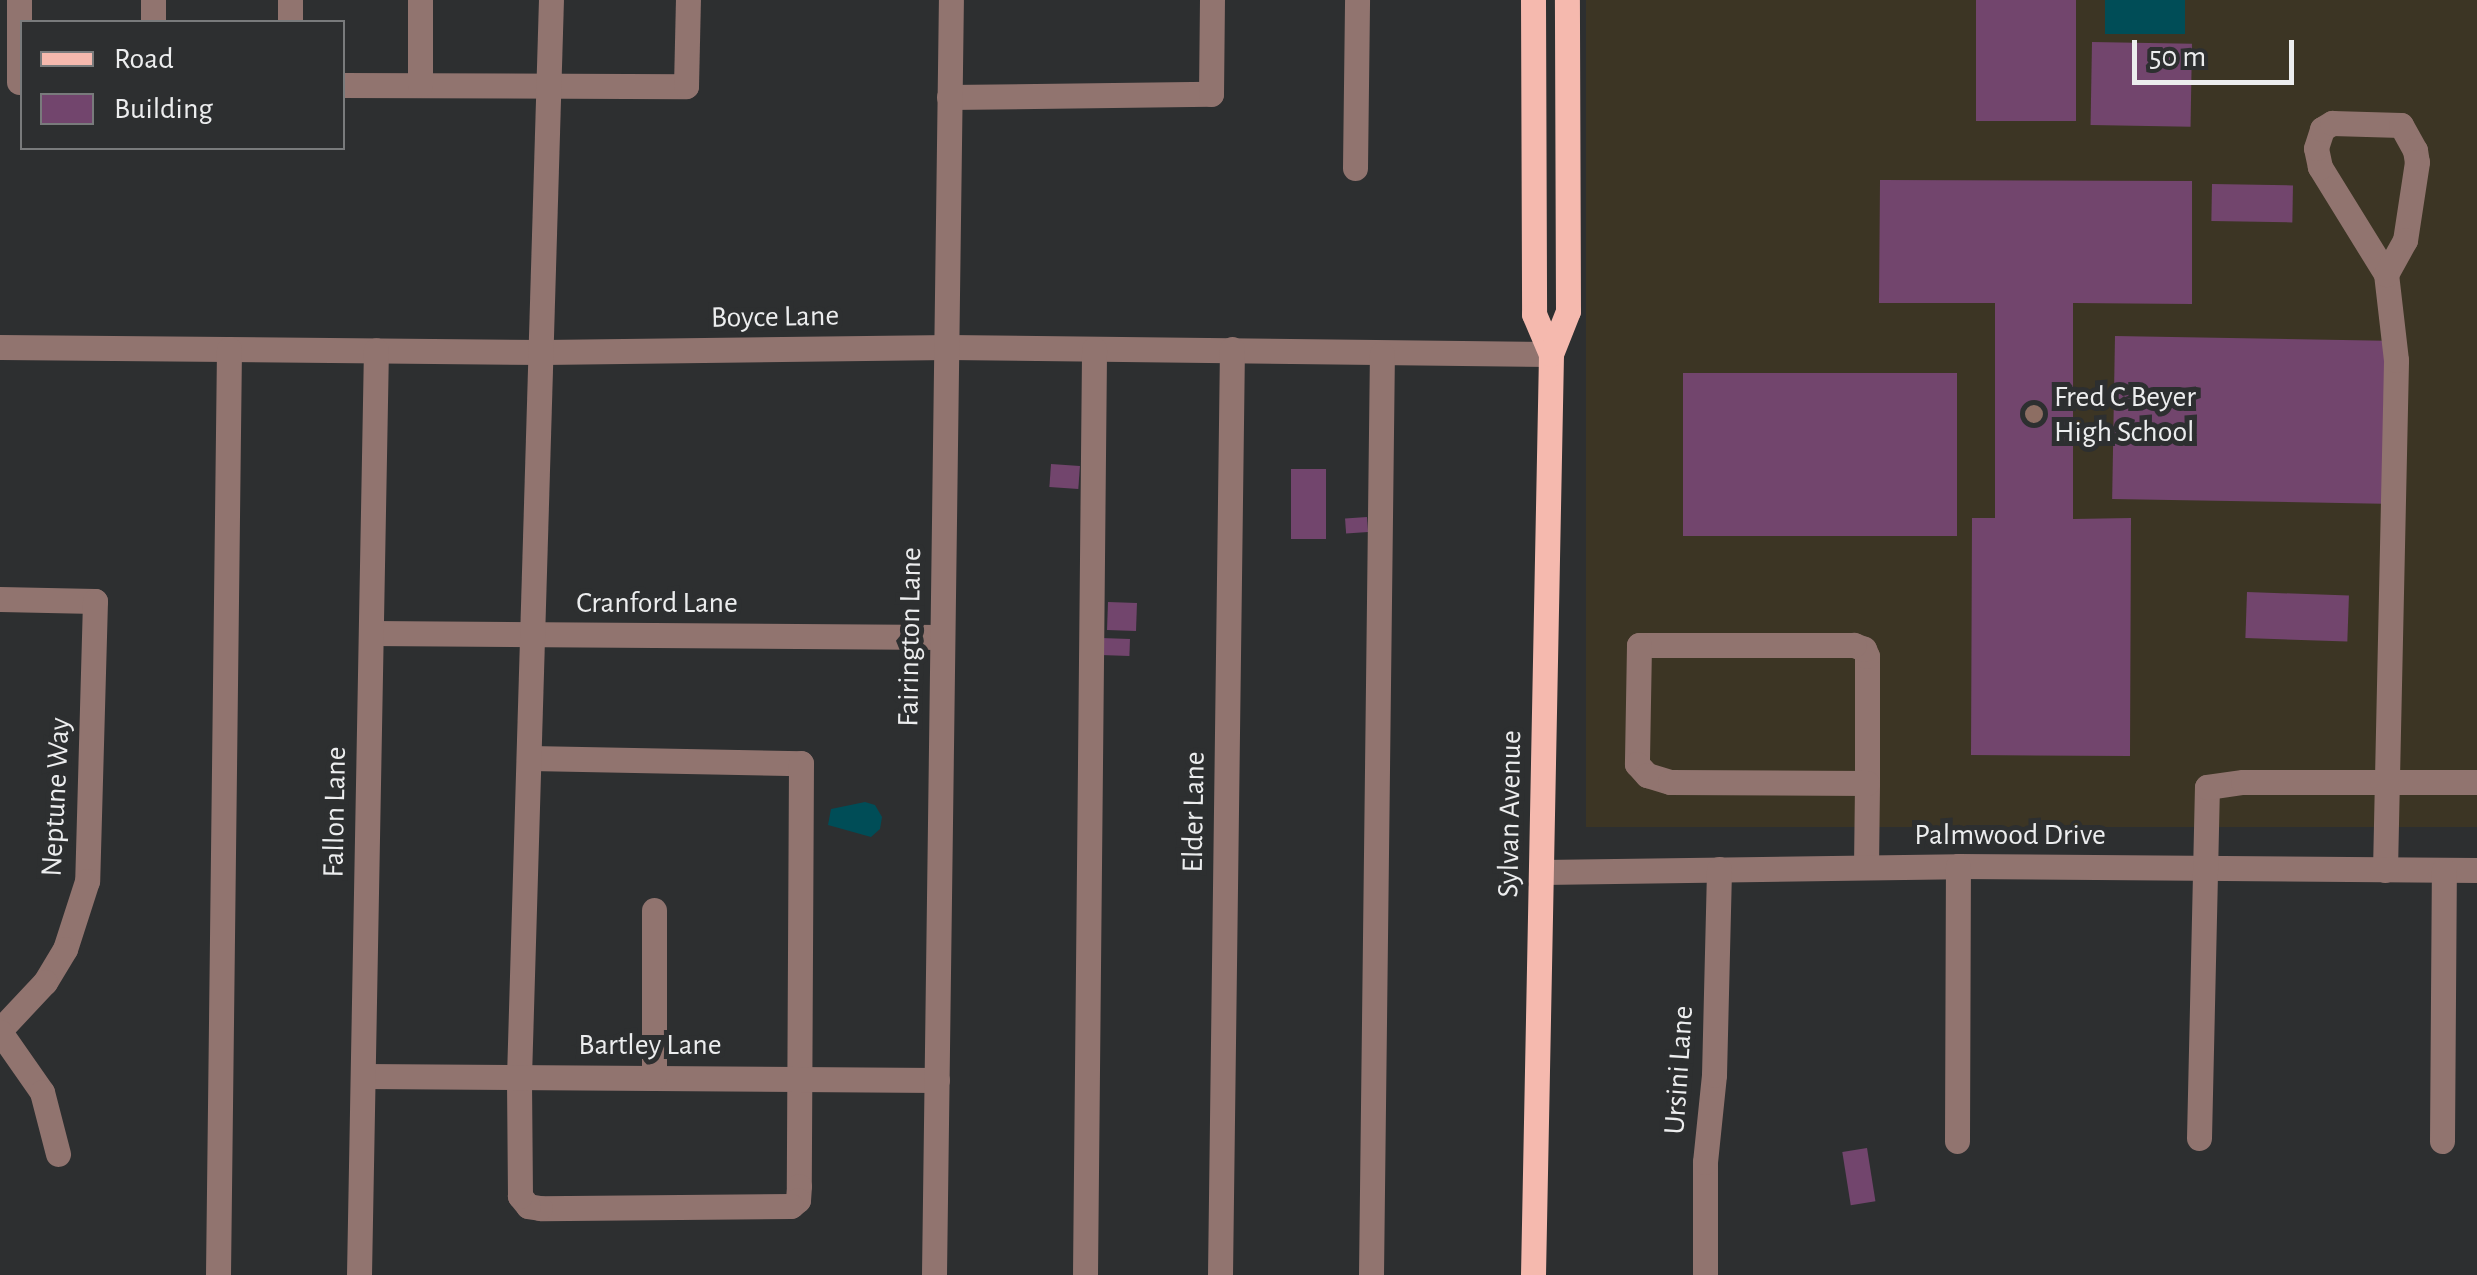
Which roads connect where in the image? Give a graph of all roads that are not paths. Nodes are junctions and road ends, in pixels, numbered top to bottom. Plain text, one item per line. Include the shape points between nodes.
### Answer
1 (20, 0) edge
2 (420, 0) edge
3 (552, 0) edge
4 (688, 0) edge
5 (951, 0) edge
6 (1212, 0) edge
7 (1357, 0) edge
8 (1533, 0) edge
9 (1567, 0) edge
10 (14, 82) edge
11 (345, 84) edge
12 (420, 85) junction
13 (550, 86) junction
14 (950, 97) junction
15 (1355, 168) dead end
16 (2386, 274) junction
17 (0, 347) edge
18 (949, 348) junction
19 (1094, 348) junction
20 (230, 349) junction
21 (1232, 349) junction
22 (376, 350) junction
23 (543, 352) junction
24 (1382, 354) junction
25 (1551, 354) junction
26 (0, 599) edge
27 (371, 633) junction
28 (534, 634) junction
29 (942, 637) junction
30 (530, 758) junction
31 (2477, 782) edge
32 (1867, 783) junction
33 (2386, 784) junction
34 (1958, 866) junction
35 (1866, 867) junction
36 (2204, 868) junction
37 (1719, 869) junction
38 (2385, 870) junction
39 (2444, 870) junction
40 (2477, 870) edge
41 (1542, 872) junction
42 (654, 910) dead end
43 (0, 1031) edge
44 (363, 1076) junction
45 (519, 1077) junction
46 (654, 1078) junction
47 (799, 1079) junction
48 (936, 1080) junction
49 (2199, 1138) dead end
50 (1957, 1141) dead end
51 (2442, 1141) dead end
52 (58, 1154) dead end
53 (218, 1275) edge
54 (359, 1275) edge
55 (934, 1275) edge
56 (1085, 1275) edge
57 (1220, 1275) edge
58 (1371, 1275) edge
59 (1533, 1275) edge
60 (1705, 1275) edge

1 - 10 street
2 - 12 street
3 - 13 street
4 - 13 street via 686,86
5 - 14 street, Fairington Lane
6 - 14 street via 1211,94
7 - 15 street
8 - 25 main road, Sylvan Avenue via 1534,314
9 - 25 main road, Sylvan Avenue via 1568,311
11 - 12 street
12 - 13 street
13 - 23 street
14 - 18 street, Fairington Lane
16 - 16 street via 2406,240 2415,150 2400,125 2332,123 2322,128 2316,148 2320,168
16 - 33 street via 2396,360
17 - 20 street, Boyce Lane
18 - 19 street, Boyce Lane
18 - 23 street, Boyce Lane
18 - 29 street, Fairington Lane
19 - 21 street, Boyce Lane
19 - 56 street
20 - 22 street, Boyce Lane
20 - 53 street
21 - 24 street, Boyce Lane
21 - 57 street, Elder Lane
22 - 23 street, Boyce Lane
22 - 27 street, Fallon Lane
23 - 28 street
24 - 25 street, Boyce Lane
24 - 58 street
25 - 41 main road, Sylvan Avenue
26 - 43 street, Neptune Way via 94,600 87,882 65,950
27 - 28 street, Cranford Lane
27 - 44 street, Fallon Lane
28 - 29 street, Cranford Lane
28 - 30 street
29 - 48 street, Fairington Lane
30 - 45 street
30 - 47 street via 800,764
31 - 33 street
32 - 32 street via 1864,649 1639,645 1637,764 1647,775 1670,782
32 - 35 street
33 - 36 street via 2207,787
33 - 38 street
34 - 35 street, Palmwood Drive
34 - 36 street, Palmwood Drive
34 - 50 street
35 - 37 street, Palmwood Drive
36 - 38 street, Palmwood Drive
36 - 49 street
37 - 41 street, Palmwood Drive
37 - 60 street, Ursini Lane
38 - 39 street, Palmwood Drive
39 - 40 street, Palmwood Drive
39 - 51 street
41 - 59 main road, Sylvan Avenue
42 - 46 street
43 - 52 street via 42,1092
44 - 45 street, Bartley Lane
44 - 54 street, Fallon Lane
45 - 46 street, Bartley Lane
45 - 47 street via 520,1196 540,1208 791,1206 799,1186
46 - 47 street, Bartley Lane
47 - 48 street, Bartley Lane
48 - 55 street, Fairington Lane

